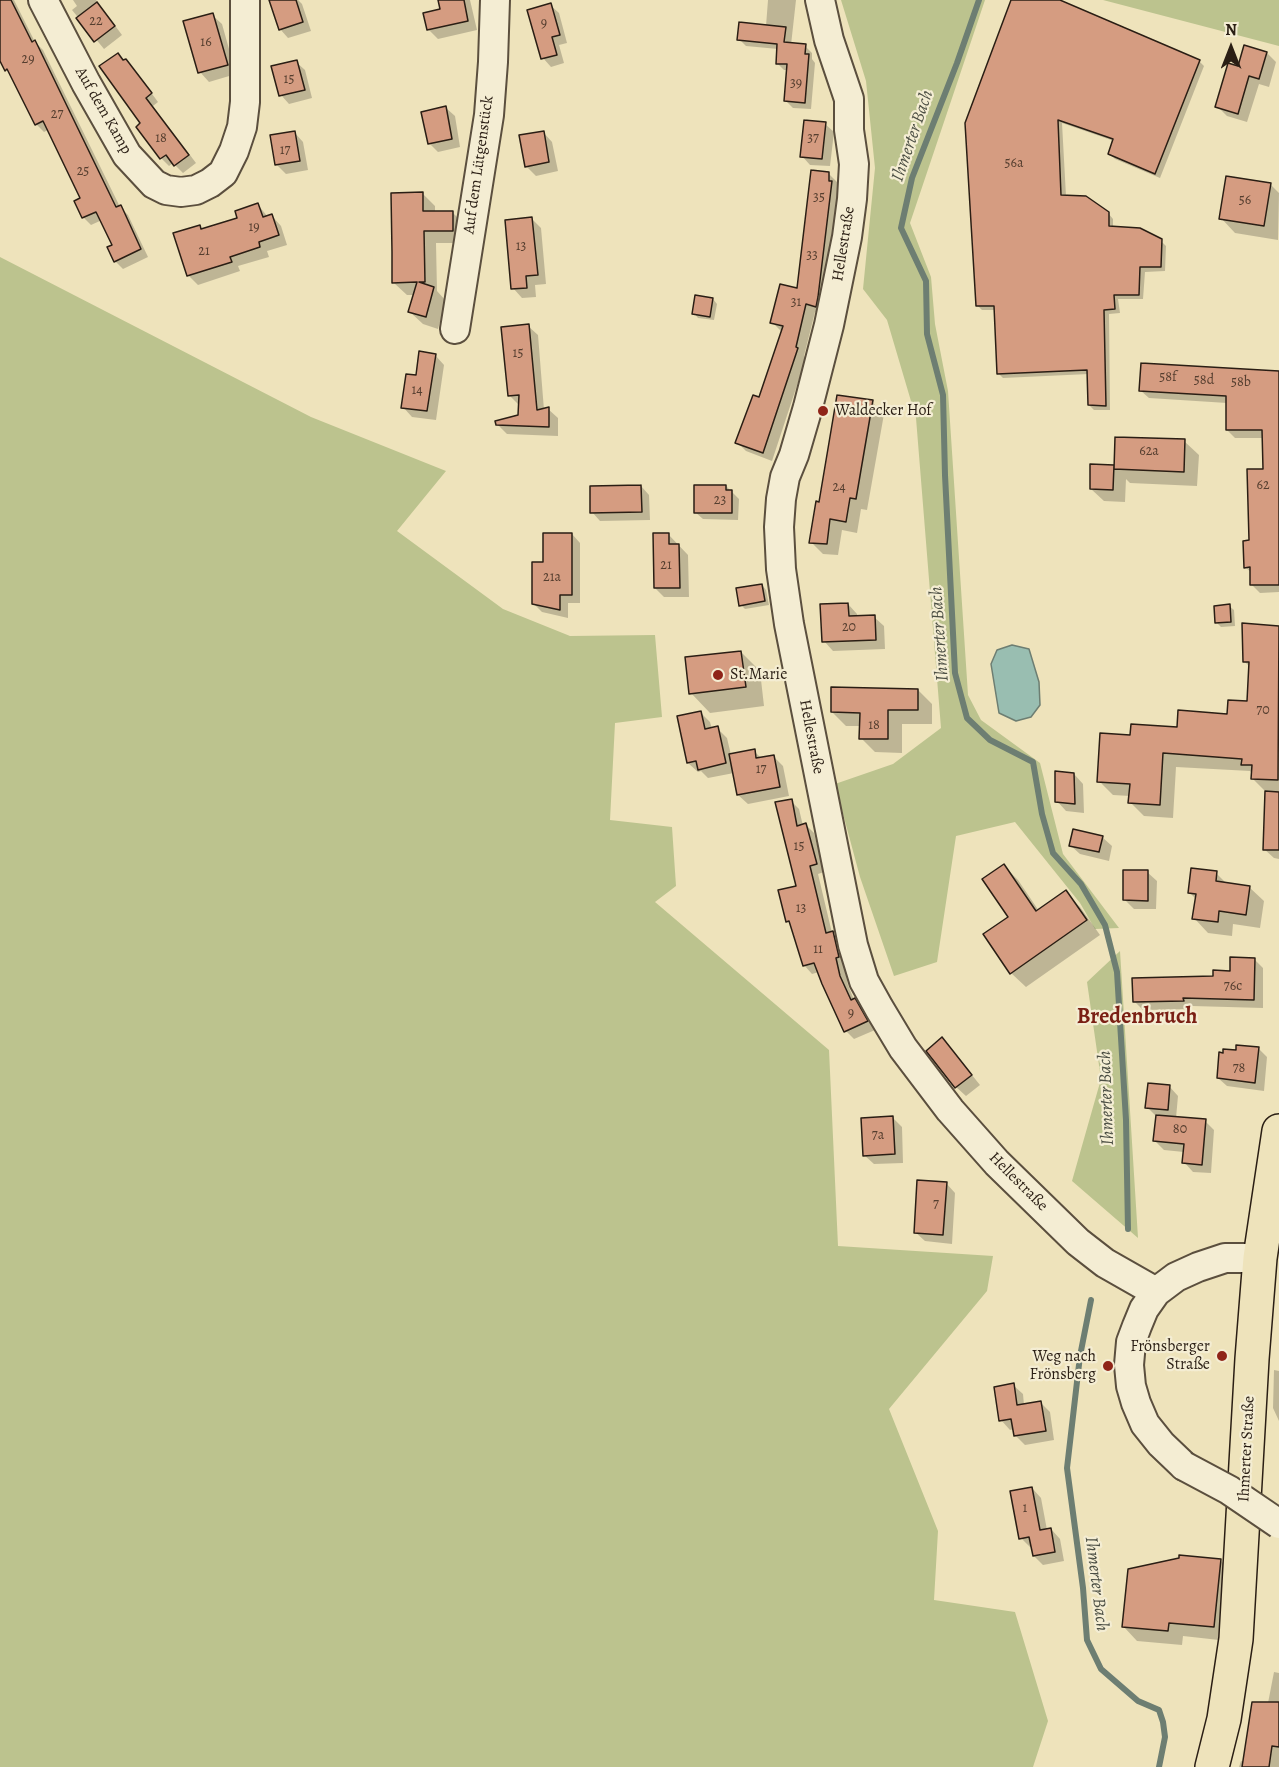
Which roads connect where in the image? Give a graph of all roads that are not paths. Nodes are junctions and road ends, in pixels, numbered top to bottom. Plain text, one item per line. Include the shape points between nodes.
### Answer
1 (42, 0) edge
2 (245, 0) edge
3 (495, 0) edge
4 (820, 0) edge
5 (455, 329) dead end
6 (1279, 1131) edge
7 (1260, 1258) junction
8 (1156, 1292) junction
9 (1279, 1524) edge
10 (1212, 1767) edge

1 - 2 street, Auf dem Kamp via 127,155 154,184 181,192 196,190 223,173 234,151 245,102
3 - 5 street, Auf dem Lütgenstück via 489,115
4 - 8 street, Hellestraße via 849,99 854,164 852,199 829,325 785,477 779,527 789,624 853,945 864,981 879,1008 903,1048 950,1110 1078,1242 1105,1263
6 - 7 main road, Ihmerter Straße
7 - 8 street via 1226,1258 1198,1267
7 - 10 main road, Ihmerter Straße via 1236,1639
8 - 9 street, bridge via 1144,1308 1131,1342 1129,1365 1131,1386 1145,1424 1184,1466

